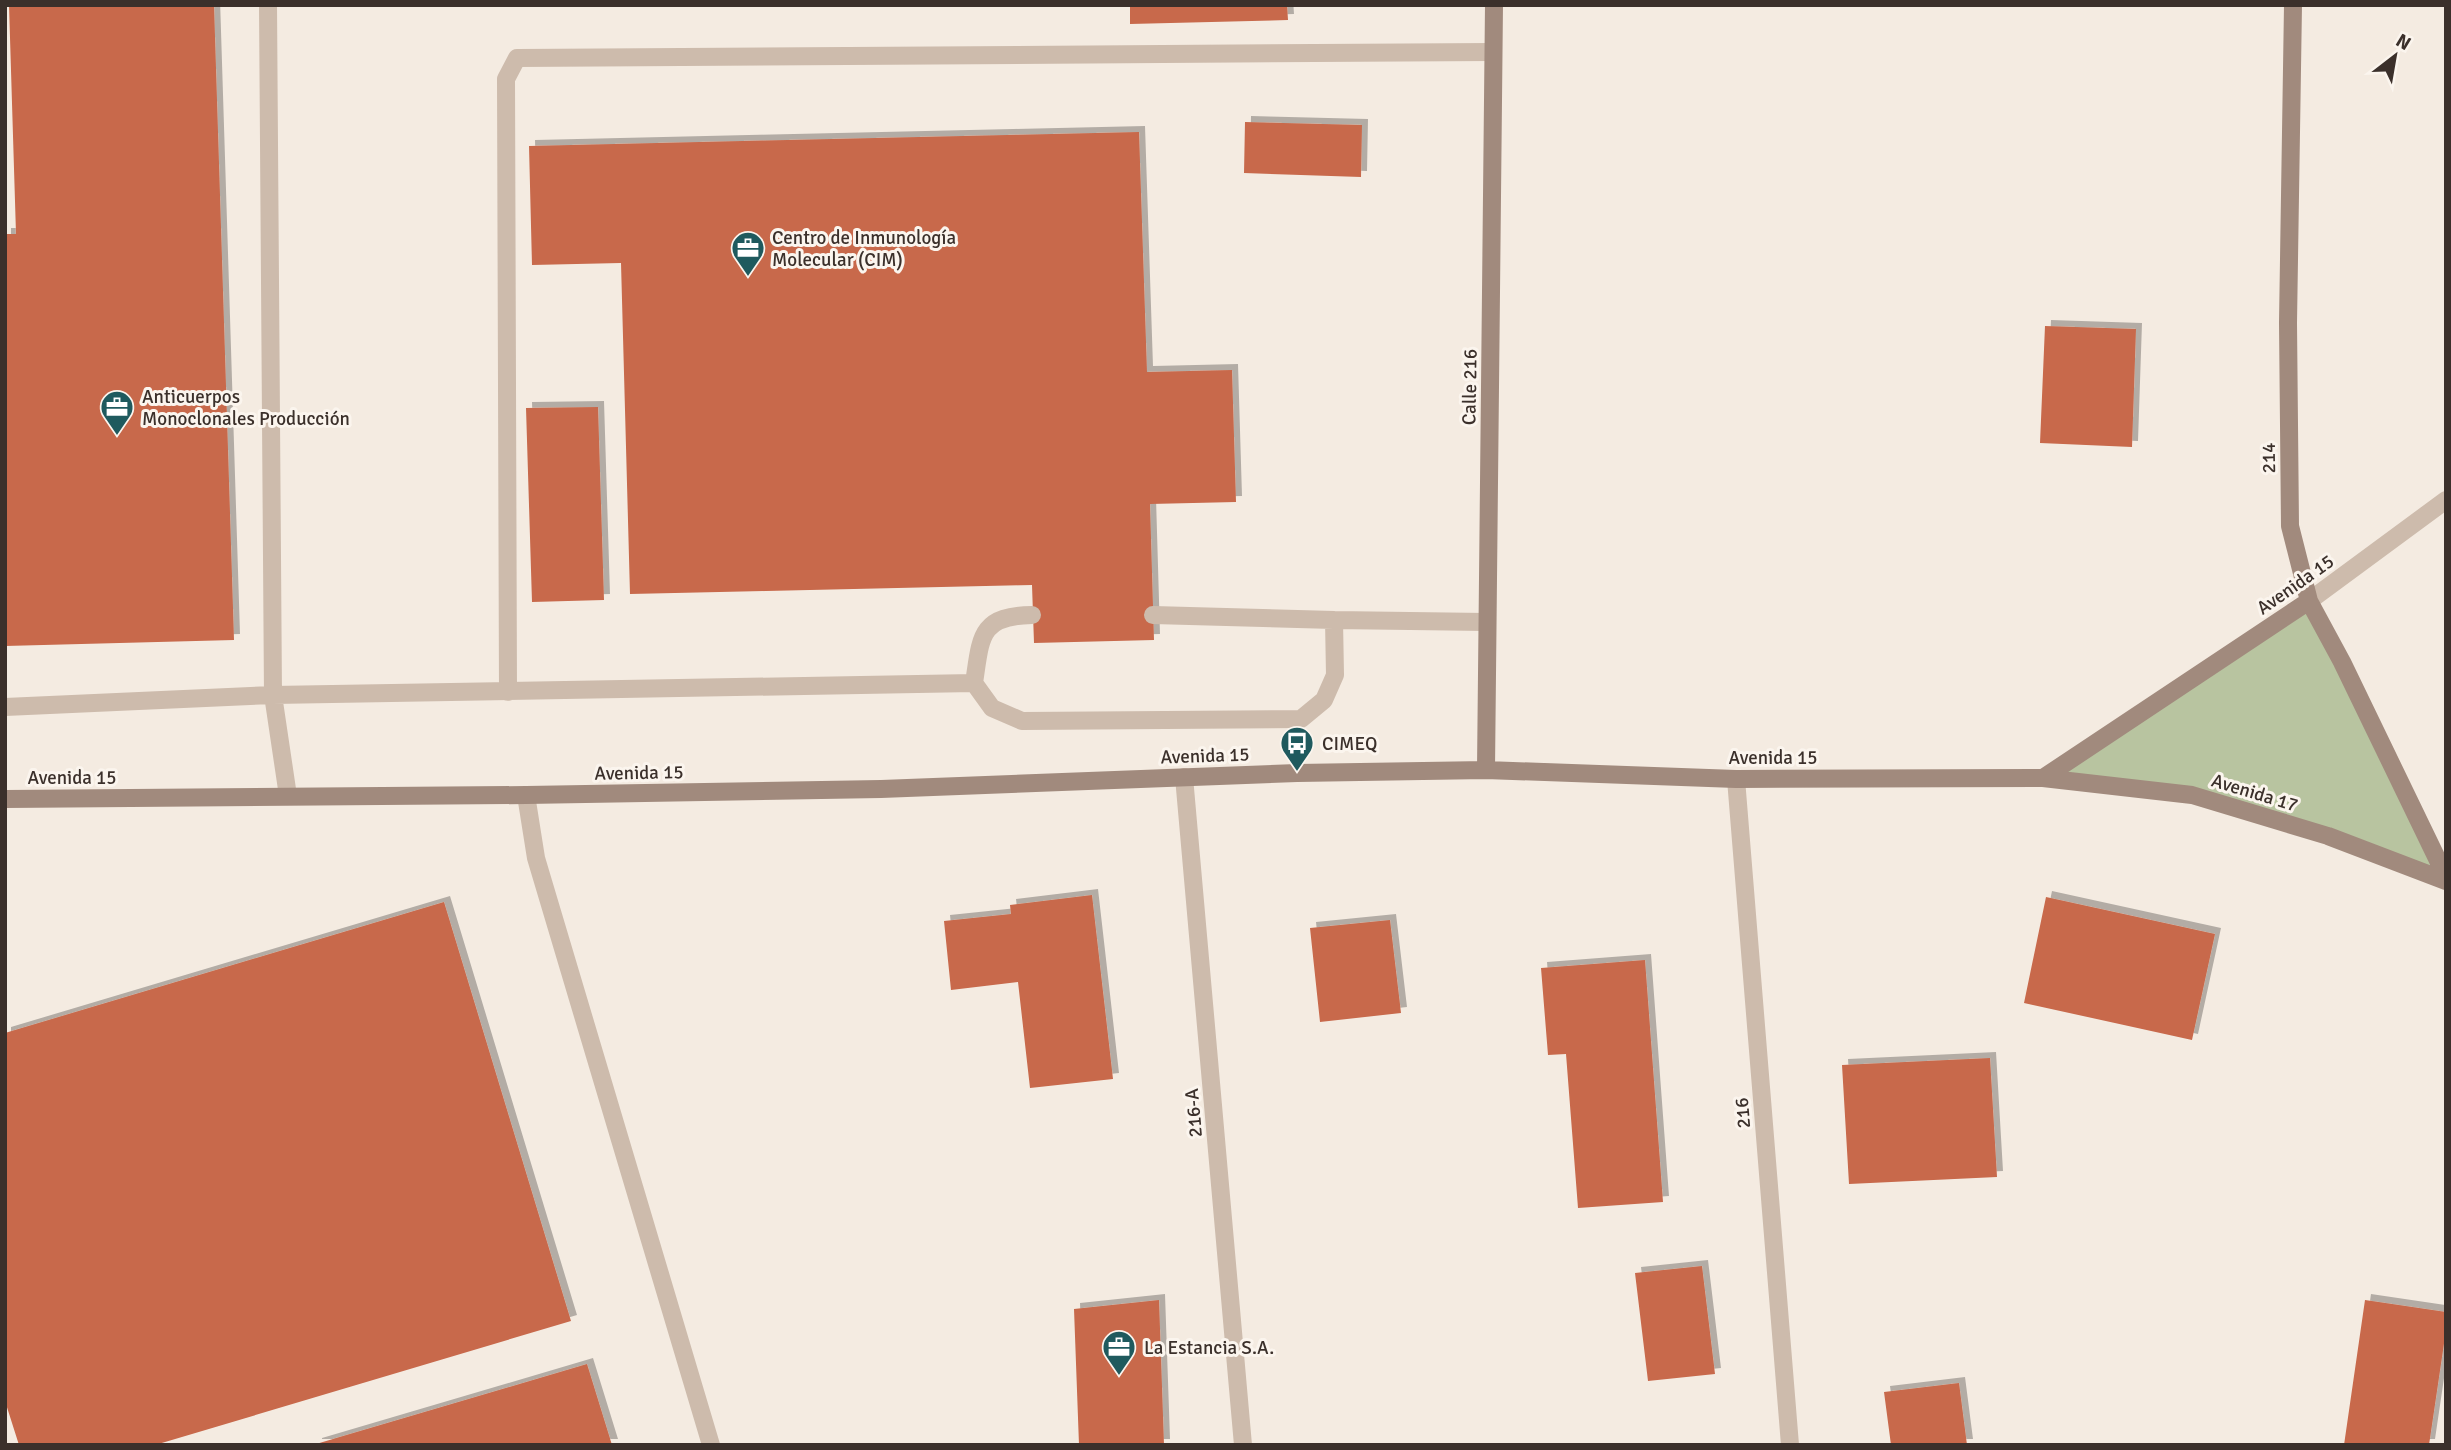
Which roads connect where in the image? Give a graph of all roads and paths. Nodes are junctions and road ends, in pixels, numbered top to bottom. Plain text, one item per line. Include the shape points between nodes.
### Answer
1 (268, 5) edge
2 (1494, 5) edge
3 (2293, 5) edge
4 (1493, 52) junction
5 (2446, 500) edge
6 (2309, 601) junction
7 (1032, 615) dead end
8 (1153, 615) dead end
9 (1334, 620) junction
10 (1486, 622) junction
11 (974, 683) junction
12 (508, 692) junction
13 (273, 695) junction
14 (5, 707) edge
15 (1486, 770) junction
16 (1184, 777) junction
17 (2043, 778) junction
18 (1736, 779) junction
19 (526, 795) junction
20 (288, 796) junction
21 (5, 799) edge
22 (2446, 879) edge
23 (711, 1445) edge
24 (1243, 1445) edge
25 (1790, 1445) edge

1 - 13 street
2 - 4 street, Calle 216
3 - 6 street, 214 via 2290,526
4 - 10 street, Calle 216
4 - 12 street via 517,58 506,79
5 - 6 street, Avenida 15
6 - 17 street, Avenida 15
6 - 22 street, 214
7 - 11 street via 1009,615 988,626
8 - 9 street
9 - 10 street
9 - 11 street via 1335,675 1324,700 1301,719 1022,721 992,708
10 - 15 street, Calle 216
11 - 12 street
12 - 13 street
13 - 14 street
13 - 20 street
15 - 16 street, Avenida 15
15 - 18 street, Avenida 15
16 - 19 street, Avenida 15 via 881,789
16 - 24 street, 216-A
17 - 18 street, Avenida 15
17 - 22 street, Avenida 17 via 2192,795 2328,836
18 - 25 street, 216
19 - 20 street, Avenida 15
19 - 23 street via 536,858
20 - 21 street, Avenida 15

